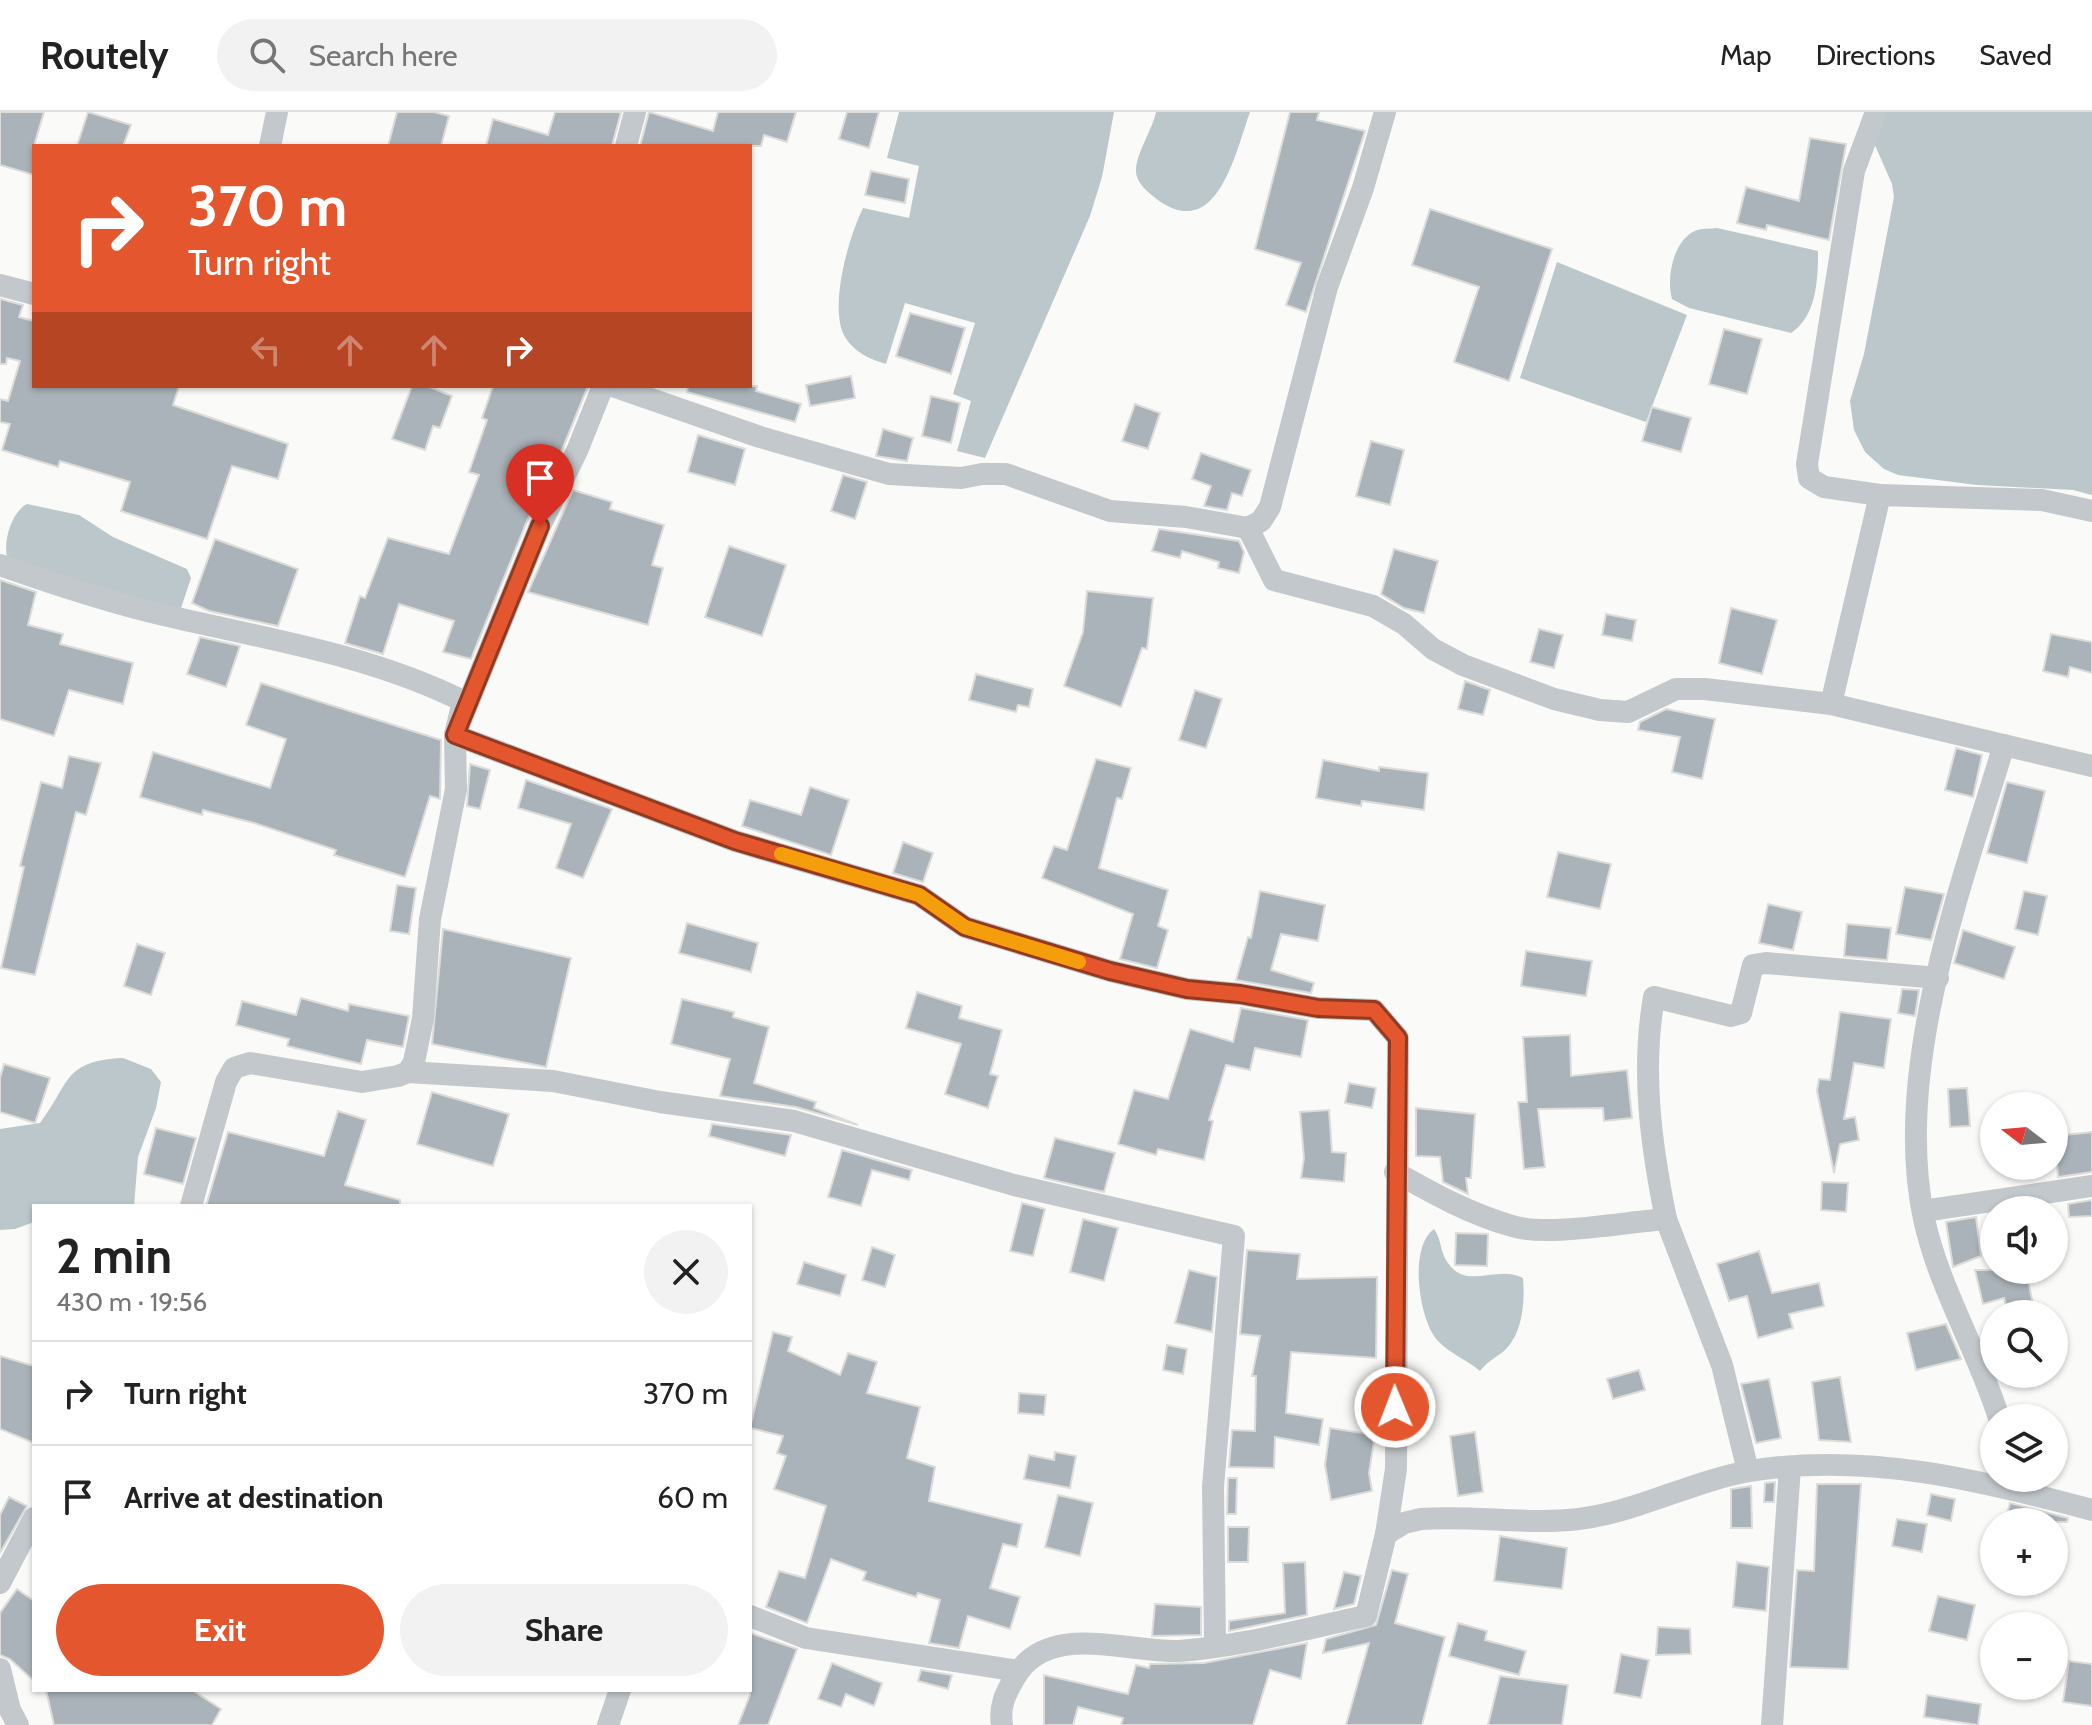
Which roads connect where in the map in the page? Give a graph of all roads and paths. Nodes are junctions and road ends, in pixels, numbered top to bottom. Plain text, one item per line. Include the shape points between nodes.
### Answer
1 (277, 112) edge
2 (635, 112) edge
3 (1385, 112) edge
4 (1876, 112) edge
5 (270, 144) edge
6 (627, 144) edge
7 (0, 285) edge
8 (32, 293) edge
9 (602, 388) edge
10 (619, 388) edge
11 (1880, 495) junction
12 (2092, 511) edge
13 (1248, 528) junction
14 (0, 565) edge
15 (1831, 704) junction
16 (455, 735) junction
17 (2004, 745) junction
18 (2092, 766) edge
19 (1938, 978) junction
20 (408, 1072) junction
21 (1395, 1172) junction
22 (2092, 1186) edge
23 (192, 1204) edge
24 (1923, 1211) junction
25 (1666, 1219) junction
26 (1995, 1404) edge
27 (1790, 1467) junction
28 (1748, 1471) junction
29 (1980, 1479) edge
30 (2041, 1492) edge
31 (2092, 1510) edge
32 (32, 1522) edge
33 (1386, 1534) junction
34 (0, 1583) edge
35 (752, 1617) edge
36 (1215, 1644) junction
37 (0, 1669) edge
38 (1018, 1671) junction
39 (619, 1692) edge
40 (18, 1725) edge
41 (608, 1725) edge
42 (1002, 1725) edge
43 (1772, 1725) edge

1 - 5 street
2 - 6 street
3 - 13 street via 1327,287 1270,507
4 - 11 street via 1854,171 1807,464 1809,478 1824,487
7 - 8 street
9 - 16 street
10 - 13 street via 889,474 1006,474 1110,511
11 - 12 street via 2042,500
11 - 15 street
13 - 15 street via 1274,580 1373,606 1463,665 1554,699 1628,712 1676,689 1705,689
14 - 16 street via 165,615 324,649 435,687 463,701
15 - 17 street
16 - 20 street via 456,789 430,919 423,1018
16 - 21 street via 735,841 919,895 965,927 1110,971 1187,989 1318,1008 1374,1010 1398,1038
17 - 18 street
17 - 19 street
19 - 24 street via 1916,1099
19 - 25 street via 1766,963 1753,965 1741,1013 1731,1016 1654,997 1648,1035 1649,1106
20 - 23 street via 362,1082 250,1063 234,1068
20 - 36 street via 553,1081 794,1121 1014,1185 1234,1236 1213,1487
21 - 25 street via 1467,1212 1512,1226 1539,1230
21 - 33 street via 1396,1469
22 - 24 street
24 - 26 street via 1940,1269
25 - 28 street via 1722,1365
27 - 28 street
27 - 29 street via 1915,1470
27 - 43 street
28 - 33 street via 1582,1518 1532,1522 1438,1517 1404,1523
30 - 31 street
32 - 34 street
33 - 36 street via 1366,1616
35 - 38 street via 806,1638
36 - 38 street via 1179,1651 1060,1645
37 - 40 street
38 - 42 street via 1004,1696
39 - 41 street

